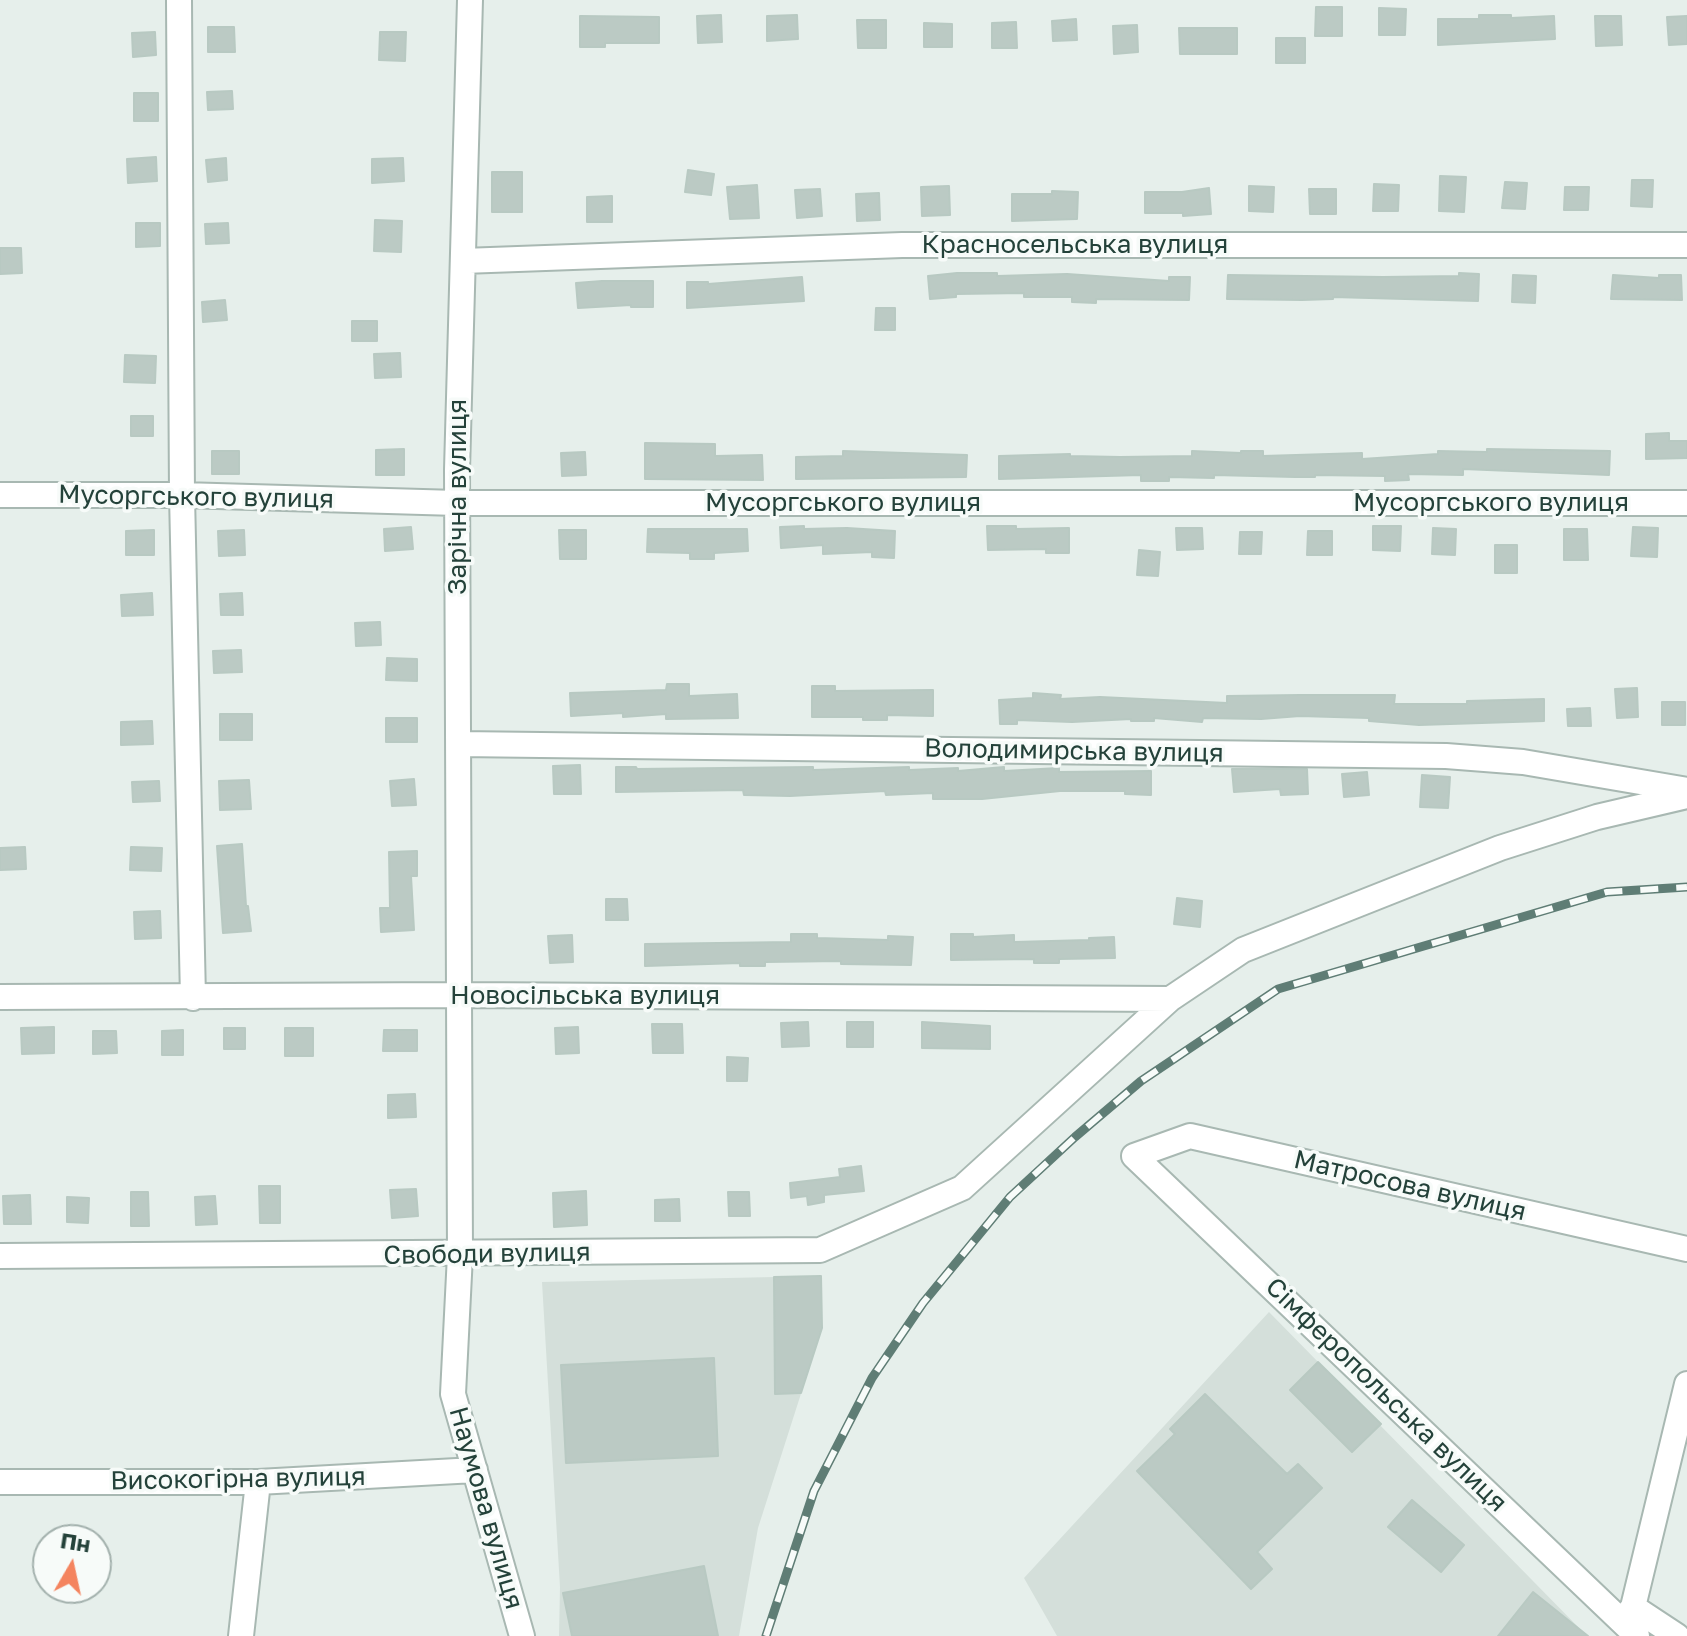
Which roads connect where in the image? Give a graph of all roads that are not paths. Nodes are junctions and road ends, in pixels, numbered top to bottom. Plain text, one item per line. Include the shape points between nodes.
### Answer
1 (179, 0) edge
2 (470, 0) edge
3 (1687, 245) edge
4 (463, 261) junction
5 (0, 495) edge
6 (182, 495) junction
7 (457, 503) junction
8 (1687, 503) edge
9 (459, 744) junction
10 (1687, 790) edge
11 (1687, 796) edge
12 (459, 995) junction
13 (0, 997) edge
14 (193, 998) junction
15 (1170, 999) junction
16 (1134, 1156) joint
17 (1687, 1249) edge
18 (460, 1255) junction
19 (0, 1256) edge
20 (1687, 1384) edge
21 (475, 1470) junction
22 (0, 1482) edge
23 (258, 1482) junction
24 (1631, 1621) edge
25 (241, 1636) edge
26 (522, 1636) edge
27 (1677, 1636) edge

1 - 6 street
2 - 4 street, Зарічна вулиця
3 - 4 street, Красносельська вулиця via 902,245
4 - 7 street, Зарічна вулиця
5 - 6 street, Мусоргського вулиця
6 - 7 street, Мусоргського вулиця
6 - 14 street
7 - 8 street, Мусоргського вулиця
7 - 9 street, Зарічна вулиця
9 - 10 street, Володимирська вулиця via 1446,756 1523,762
9 - 12 street, Зарічна вулиця
11 - 15 street, Свободи вулиця via 1500,848 1331,914 1243,950
12 - 14 street, Новосільська вулиця
12 - 15 street, Новосільська вулиця
12 - 18 street, Наумова вулиця
13 - 14 street, Новосільська вулиця
15 - 18 street, Свободи вулиця via 962,1188 820,1250
16 - 17 street, Матросова вулиця via 1190,1136
16 - 24 street, Сімферопольська вулиця
18 - 19 street, Свободи вулиця
18 - 21 street, Наумова вулиця via 453,1394
20 - 24 street
21 - 23 street, Високогірна вулиця
21 - 26 street, Наумова вулиця
22 - 23 street, Високогірна вулиця
23 - 25 street
24 - 27 street, Сімферопольська вулиця

